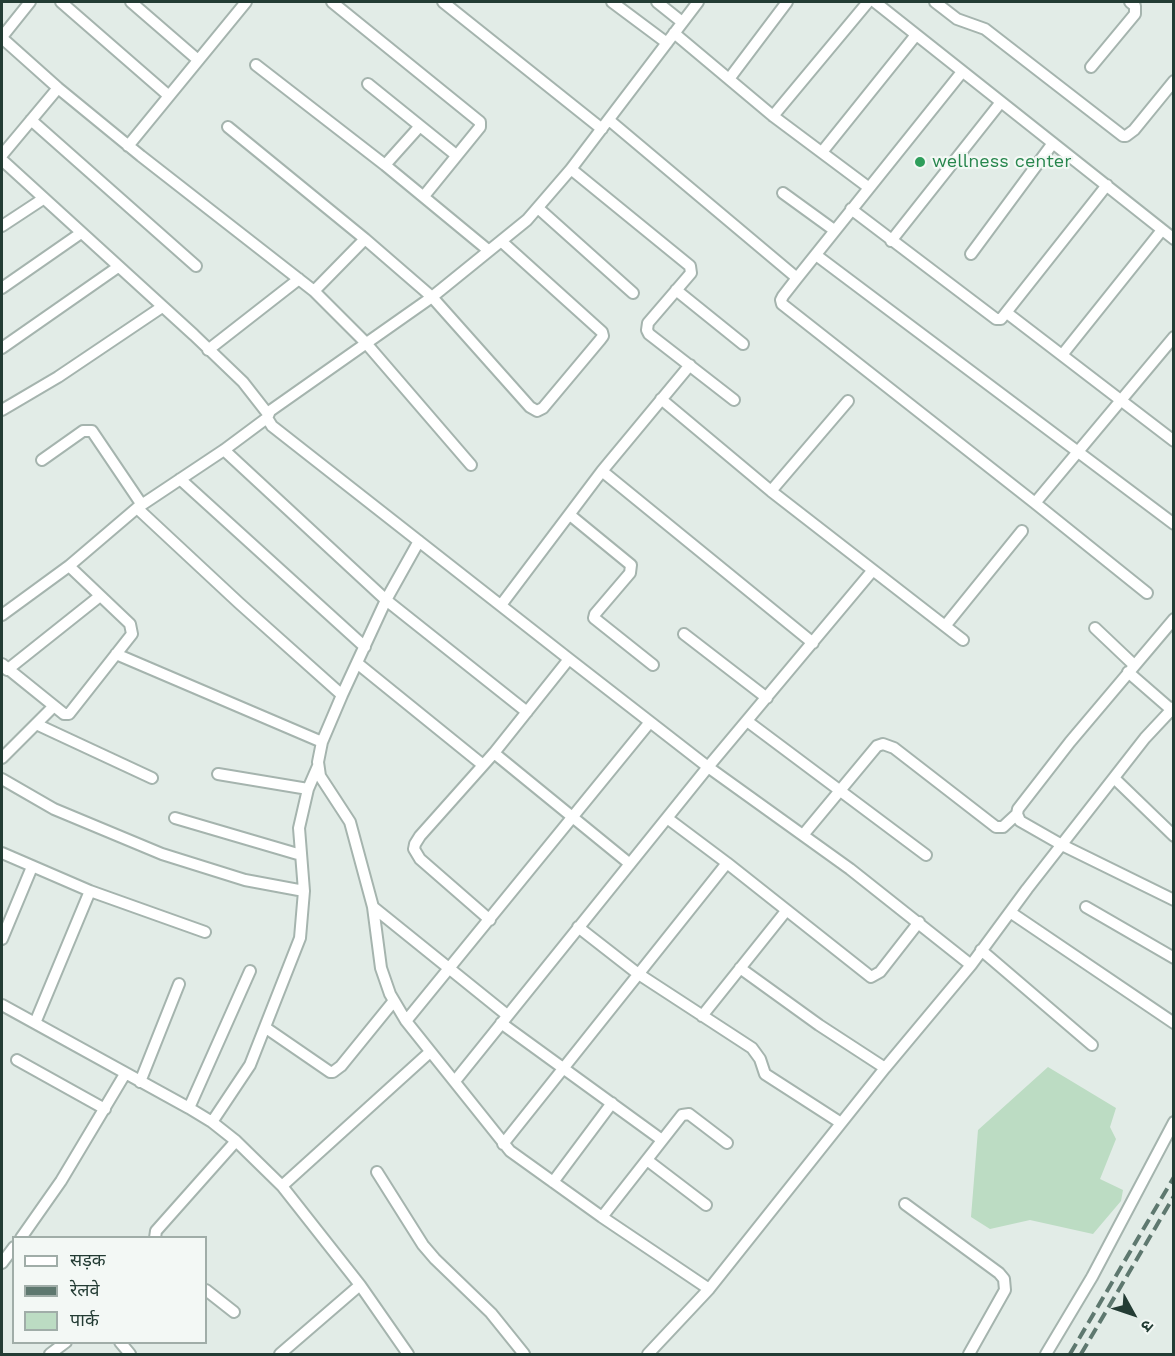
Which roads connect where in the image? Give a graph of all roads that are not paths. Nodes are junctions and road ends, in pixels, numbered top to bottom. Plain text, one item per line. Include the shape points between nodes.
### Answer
1 (30, 2) edge
2 (61, 2) edge
3 (131, 2) edge
4 (246, 2) edge
5 (332, 2) edge
6 (443, 2) edge
7 (612, 2) edge
8 (657, 2) edge
9 (698, 2) edge
10 (787, 2) edge
11 (868, 2) edge
12 (875, 2) edge
13 (935, 2) edge
14 (1130, 2) edge
15 (682, 22) junction
16 (674, 33) junction
17 (916, 35) junction
18 (2, 37) edge
19 (667, 43) junction
20 (198, 60) junction
21 (256, 65) dead end
22 (1090, 67) dead end
23 (962, 72) junction
24 (729, 79) junction
25 (1173, 81) edge
26 (368, 84) dead end
27 (58, 88) junction
28 (169, 96) junction
29 (1001, 102) junction
30 (773, 116) junction
31 (31, 120) junction
32 (609, 120) junction
33 (420, 126) junction
34 (228, 127) dead end
35 (602, 129) junction
36 (1053, 143) junction
37 (128, 146) junction
38 (822, 152) junction
39 (2, 155) edge
40 (456, 155) junction
41 (2, 160) edge
42 (385, 165) junction
43 (571, 169) junction
44 (1107, 185) junction
45 (868, 187) junction
46 (783, 193) dead end
47 (424, 196) junction
48 (43, 199) junction
49 (538, 208) junction
50 (851, 209) junction
51 (2, 226) edge
52 (834, 230) junction
53 (1162, 230) junction
54 (81, 233) junction
55 (365, 239) junction
56 (1173, 239) edge
57 (891, 241) junction
58 (501, 242) junction
59 (488, 250) junction
60 (971, 254) dead end
61 (816, 255) junction
62 (196, 266) dead end
63 (118, 267) junction
64 (797, 278) junction
65 (299, 279) junction
66 (2, 288) edge
67 (676, 290) junction
68 (314, 291) junction
69 (633, 293) dead end
70 (432, 297) junction
71 (162, 307) junction
72 (1007, 313) junction
73 (1173, 337) edge
74 (365, 342) junction
75 (743, 344) dead end
76 (2, 348) edge
77 (208, 350) junction
78 (1062, 355) junction
79 (690, 365) junction
80 (661, 399) junction
81 (734, 400) dead end
82 (1122, 400) junction
83 (848, 401) dead end
84 (2, 410) edge
85 (267, 416) junction
86 (1173, 441) edge
87 (224, 450) junction
88 (1079, 452) junction
89 (42, 460) dead end
90 (471, 465) dead end
91 (602, 471) junction
92 (180, 479) junction
93 (771, 491) junction
94 (1035, 502) junction
95 (140, 506) junction
96 (570, 514) junction
97 (1173, 524) edge
98 (1022, 531) dead end
99 (419, 541) junction
100 (69, 566) junction
101 (873, 570) junction
102 (1147, 593) dead end
103 (100, 596) junction
104 (386, 600) junction
105 (501, 605) junction
106 (2, 615) edge
107 (1173, 619) edge
108 (945, 626) junction
109 (1095, 628) dead end
110 (684, 634) dead end
111 (963, 640) dead end
112 (813, 643) junction
113 (365, 647) junction
114 (116, 654) junction
115 (569, 659) junction
116 (357, 663) junction
117 (652, 665) dead end
118 (4, 667) edge
119 (1131, 668) junction
120 (342, 695) junction
121 (767, 698) junction
122 (54, 706) junction
123 (1173, 710) edge
124 (527, 712) junction
125 (747, 721) junction
126 (650, 722) junction
127 (36, 724) junction
128 (322, 742) junction
129 (494, 753) junction
130 (2, 758) edge
131 (483, 765) junction
132 (318, 766) junction
133 (708, 767) junction
134 (218, 774) dead end
135 (152, 778) dead end
136 (1114, 778) junction
137 (2, 779) edge
138 (308, 789) junction
139 (838, 790) junction
140 (1017, 814) junction
141 (572, 817) junction
142 (175, 818) dead end
143 (667, 818) junction
144 (803, 835) junction
145 (1173, 836) edge
146 (1062, 845) junction
147 (2, 853) edge
148 (301, 855) junction
149 (926, 855) dead end
150 (727, 862) junction
151 (630, 864) junction
152 (32, 867) junction
153 (90, 891) junction
154 (304, 891) junction
155 (1173, 900) edge
156 (373, 906) junction
157 (1086, 907) dead end
158 (786, 911) junction
159 (1010, 912) junction
160 (490, 920) junction
161 (919, 922) junction
162 (578, 927) junction
163 (205, 932) dead end
164 (2, 939) edge
165 (981, 950) junction
166 (1173, 958) edge
167 (971, 965) junction
168 (450, 968) junction
169 (740, 968) junction
170 (250, 970) dead end
171 (638, 973) junction
172 (179, 984) dead end
173 (393, 1002) junction
174 (2, 1005) edge
175 (702, 1016) junction
176 (504, 1019) junction
177 (406, 1021) junction
178 (35, 1023) junction
179 (1173, 1023) edge
180 (266, 1029) junction
181 (1092, 1045) dead end
182 (430, 1052) junction
183 (17, 1060) dead end
184 (885, 1068) junction
185 (563, 1069) junction
186 (125, 1074) junction
187 (455, 1081) junction
188 (140, 1082) junction
189 (612, 1104) junction
190 (189, 1108) junction
191 (105, 1109) junction
192 (212, 1122) junction
193 (1173, 1122) edge
194 (841, 1123) junction
195 (662, 1140) junction
196 (236, 1141) junction
197 (727, 1143) dead end
198 (503, 1144) junction
199 (647, 1160) junction
200 (377, 1172) dead end
201 (553, 1182) junction
202 (282, 1186) junction
203 (905, 1204) dead end
204 (706, 1205) dead end
205 (602, 1217) junction
206 (22, 1236) edge
207 (155, 1236) edge
208 (12, 1250) edge
209 (2, 1263) edge
210 (360, 1285) junction
211 (709, 1289) junction
212 (207, 1291) edge
213 (234, 1312) dead end
214 (63, 1344) edge
215 (50, 1354) edge
216 (280, 1354) edge
217 (408, 1354) edge
218 (524, 1354) edge
219 (648, 1354) edge
220 (969, 1354) edge
221 (1046, 1354) edge

1 - 18 street
2 - 28 street
3 - 20 street
4 - 20 street
5 - 40 street via 478,119 480,127
6 - 35 street
7 - 19 street
8 - 15 street
9 - 15 street
10 - 24 street
11 - 30 street
12 - 17 street
13 - 25 street via 957,19 985,29 1123,136 1134,130
14 - 22 street via 1135,6 1135,14
15 - 16 street
16 - 19 street
16 - 24 street
17 - 23 street
17 - 38 street
18 - 27 street
19 - 32 street
20 - 28 street
21 - 42 street
23 - 29 street
23 - 45 street
24 - 30 street
26 - 33 street
27 - 31 street
27 - 37 street
28 - 37 street
29 - 36 street
29 - 57 street
30 - 38 street
31 - 39 street
31 - 62 street
32 - 35 street
32 - 64 street
33 - 40 street
33 - 42 street
34 - 55 street
35 - 43 street
36 - 44 street
36 - 60 street
37 - 65 street
38 - 45 street
40 - 47 street
41 - 48 street
42 - 47 street
43 - 49 street
43 - 67 street via 690,266 691,273
44 - 53 street
44 - 72 street
45 - 50 street
46 - 52 street
47 - 59 street
48 - 51 street
48 - 54 street
49 - 58 street
49 - 69 street
50 - 52 street
50 - 57 street
52 - 61 street
53 - 56 street
53 - 78 street
54 - 63 street
54 - 66 street
55 - 68 street
55 - 70 street
57 - 72 street via 996,319
58 - 59 street
58 - 70 street via 602,332 600,340 543,408 530,408
59 - 70 street
61 - 64 street
61 - 88 street
63 - 71 street
63 - 76 street
64 - 94 street via 781,300 785,307
65 - 68 street
65 - 77 street
67 - 75 street
67 - 79 street via 648,322 647,330
68 - 74 street
70 - 74 street
71 - 77 street
71 - 84 street
72 - 78 street
73 - 82 street
74 - 85 street
74 - 90 street
77 - 85 street via 243,382
78 - 82 street
79 - 80 street
79 - 81 street
80 - 91 street
80 - 93 street
82 - 86 street
82 - 88 street
83 - 93 street
85 - 87 street
85 - 99 street via 272,426
87 - 92 street
87 - 104 street
88 - 94 street
88 - 97 street
89 - 95 street via 84,430 92,431
91 - 96 street
91 - 112 street
92 - 95 street
92 - 113 street
93 - 101 street
94 - 102 street
95 - 100 street
95 - 120 street via 239,603
96 - 105 street
96 - 117 street via 631,566 630,573 594,618
98 - 108 street
99 - 104 street
99 - 105 street
100 - 103 street
100 - 106 street
101 - 108 street
101 - 112 street
103 - 114 street via 133,630
103 - 118 street
104 - 113 street
104 - 124 street
105 - 115 street
107 - 119 street
108 - 111 street
109 - 119 street
110 - 121 street
112 - 121 street
113 - 116 street
114 - 122 street via 72,712 67,715
114 - 128 street
115 - 124 street
115 - 126 street
116 - 120 street
116 - 131 street
118 - 122 street
119 - 123 street
119 - 140 street via 1070,741
120 - 128 street
121 - 125 street
122 - 127 street
123 - 136 street
124 - 129 street
125 - 133 street
125 - 139 street
126 - 133 street
126 - 141 street
127 - 130 street
127 - 135 street
128 - 132 street
129 - 131 street
129 - 141 street
131 - 160 street via 420,836 414,849 420,859
132 - 138 street
132 - 156 street via 320,776 350,822
133 - 143 street
133 - 144 street
134 - 138 street
136 - 145 street
136 - 146 street
137 - 154 street via 54,809 162,854 245,880
138 - 148 street via 299,828
139 - 140 street via 877,746 888,744 996,827 1003,827
139 - 144 street
139 - 149 street
140 - 146 street via 1020,821
141 - 151 street
141 - 160 street
142 - 148 street
143 - 150 street
143 - 151 street
144 - 161 street
146 - 155 street
146 - 159 street
147 - 152 street
148 - 154 street
150 - 158 street
150 - 171 street
151 - 162 street
152 - 153 street
152 - 164 street
153 - 163 street
153 - 178 street
154 - 180 street via 300,938
156 - 168 street
156 - 173 street via 381,968
157 - 166 street
158 - 161 street via 871,977 880,972
158 - 169 street
159 - 165 street
159 - 179 street
160 - 168 street
161 - 167 street
162 - 171 street
162 - 176 street
165 - 167 street
165 - 181 street
167 - 184 street
168 - 176 street
168 - 177 street
169 - 175 street
169 - 184 street
170 - 190 street
171 - 175 street
171 - 185 street
172 - 188 street
173 - 177 street
173 - 180 street via 333,1072
174 - 178 street
175 - 194 street via 756,1051 765,1074
176 - 185 street
176 - 187 street
177 - 182 street
178 - 186 street
180 - 192 street via 250,1065
182 - 187 street
182 - 202 street
183 - 191 street
184 - 194 street
185 - 189 street
185 - 198 street
186 - 188 street
186 - 191 street
187 - 198 street
188 - 190 street
189 - 195 street
189 - 201 street
190 - 192 street
191 - 206 street
192 - 196 street
193 - 221 street via 1092,1277
194 - 211 street
195 - 197 street via 685,1113
195 - 199 street
196 - 202 street
196 - 207 street
198 - 201 street
199 - 204 street
199 - 205 street
200 - 218 street via 423,1245 491,1313
201 - 205 street
202 - 210 street
203 - 220 street via 1004,1279 1005,1290
205 - 211 street
208 - 209 street
210 - 216 street
210 - 217 street
211 - 219 street
212 - 213 street
214 - 215 street

